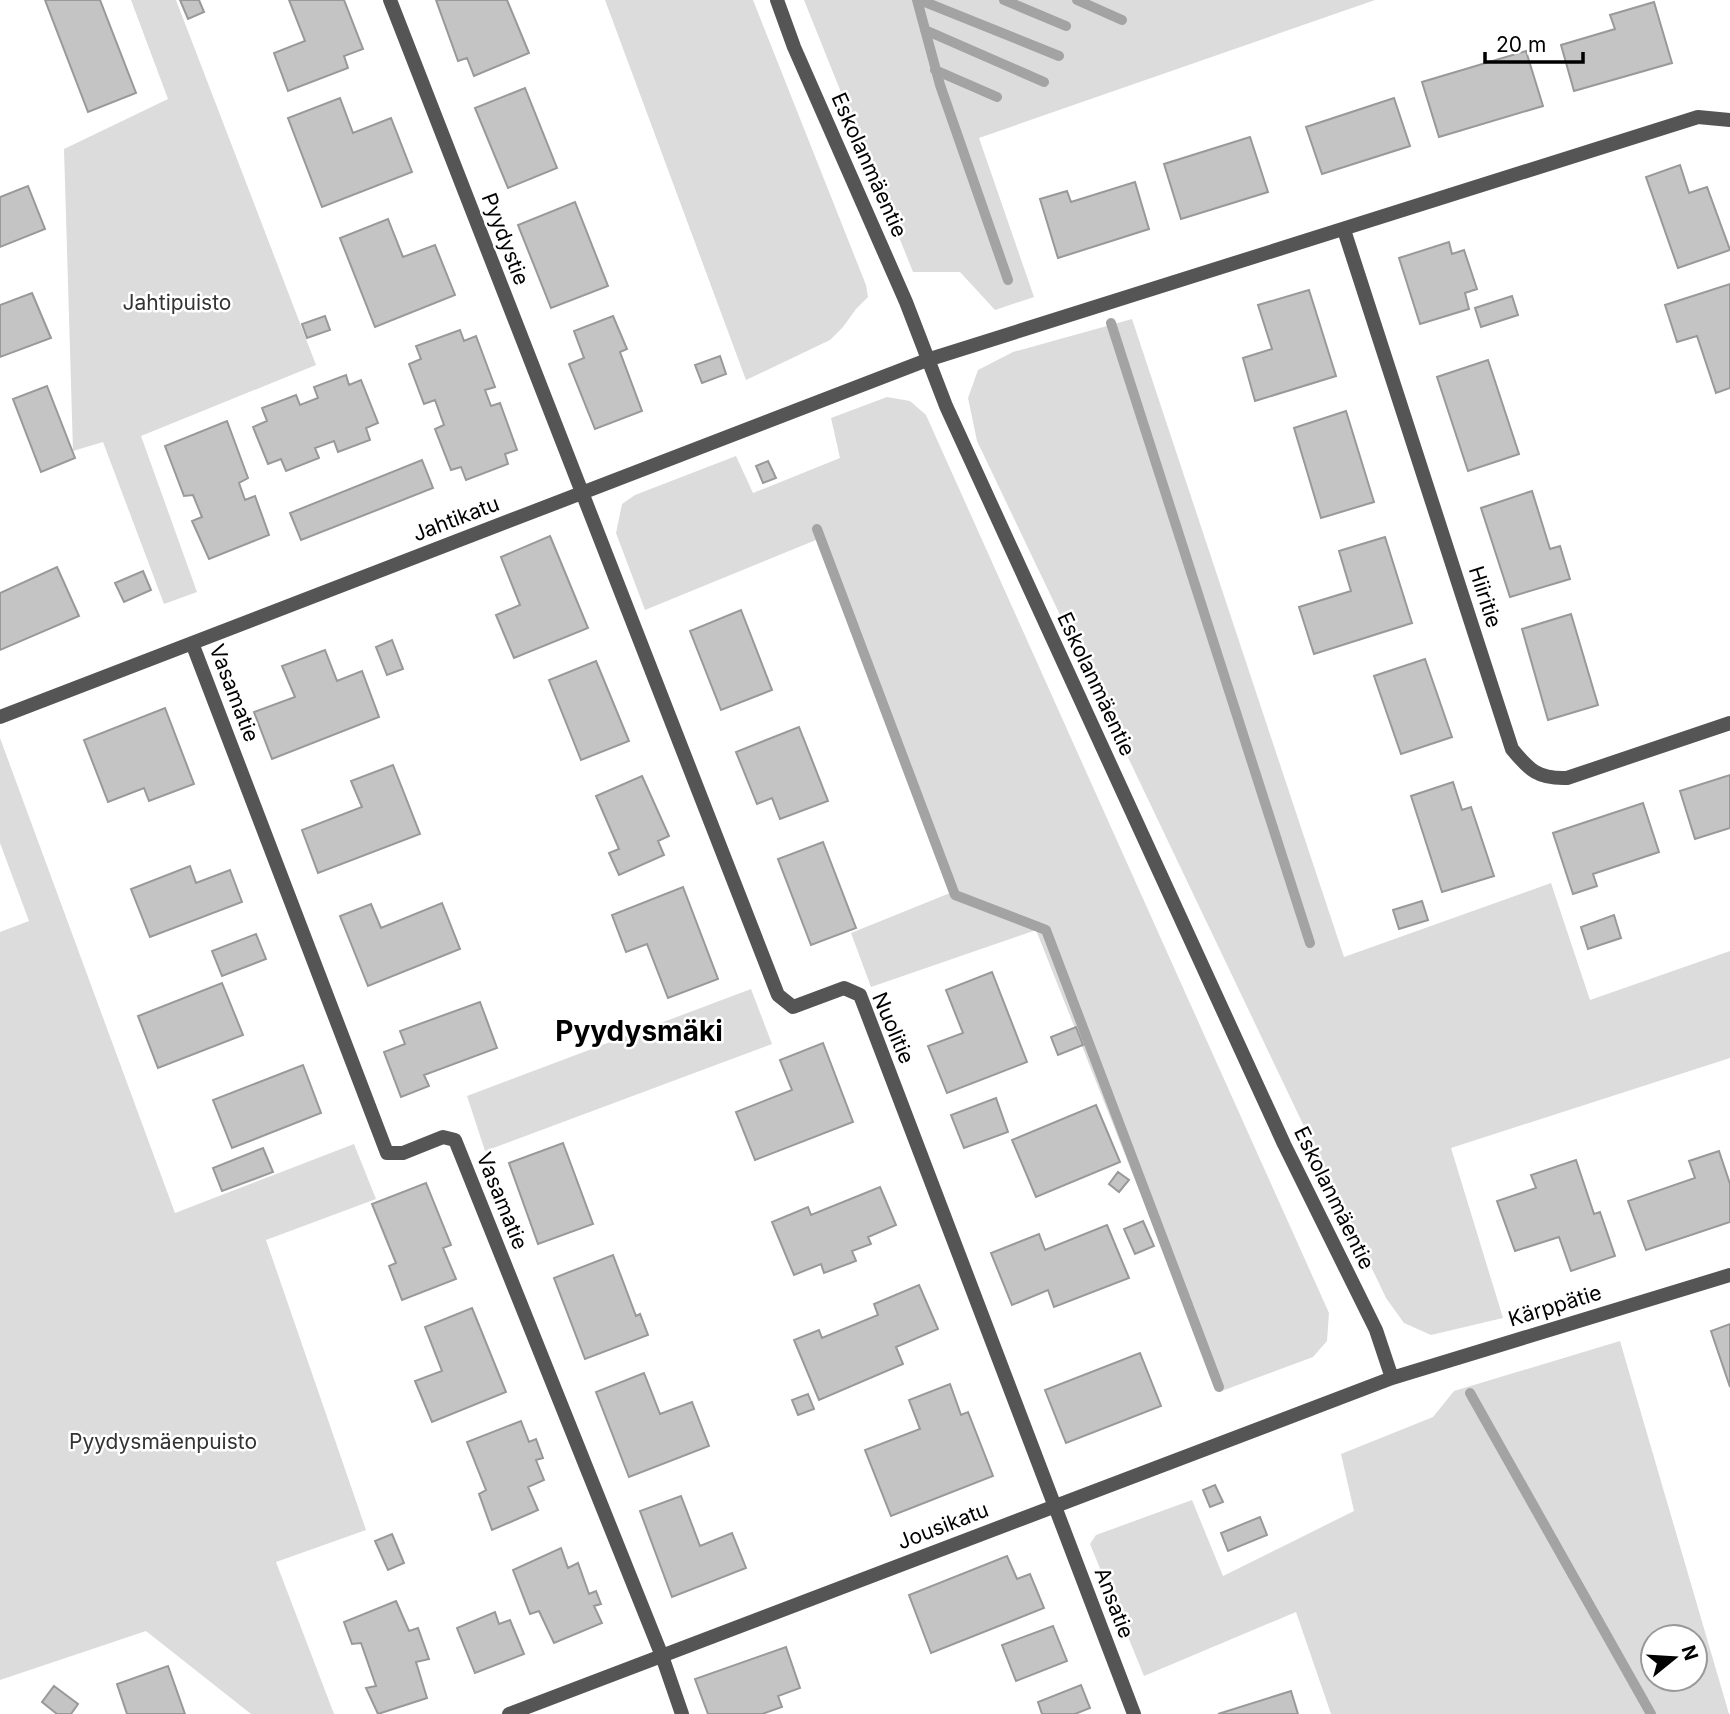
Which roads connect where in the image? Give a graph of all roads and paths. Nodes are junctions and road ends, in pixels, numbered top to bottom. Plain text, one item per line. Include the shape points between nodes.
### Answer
1 (390, 0) edge
2 (777, 0) edge
3 (1730, 120) edge
4 (1344, 230) junction
5 (927, 360) junction
6 (581, 493) junction
7 (192, 643) junction
8 (0, 717) edge
9 (1730, 723) edge
10 (1730, 1275) edge
11 (1392, 1378) junction
12 (1053, 1507) junction
13 (662, 1656) junction
14 (509, 1714) edge
15 (682, 1714) edge
16 (1134, 1714) edge

1 - 6 street, Pyydystie
2 - 5 street, Eskolanmäentie
3 - 4 street via 1698,117
4 - 5 street
4 - 9 street, Hiiritie via 1512,749 1527,768 1550,779 1567,778
5 - 6 street, Jahtikatu
5 - 11 street, Eskolanmäentie via 1284,1144 1376,1330
6 - 7 street, Jahtikatu
6 - 12 street, Nuolitie via 778,995 793,1007 844,988 860,995
7 - 8 street, Jahtikatu
7 - 13 street, Vasamatie via 387,1153 403,1153 443,1137 455,1140
10 - 11 street, Kärppätie
11 - 12 street, Jousikatu
12 - 13 street, Jousikatu
12 - 16 street, Ansatie
13 - 14 street, Jousikatu
13 - 15 street

